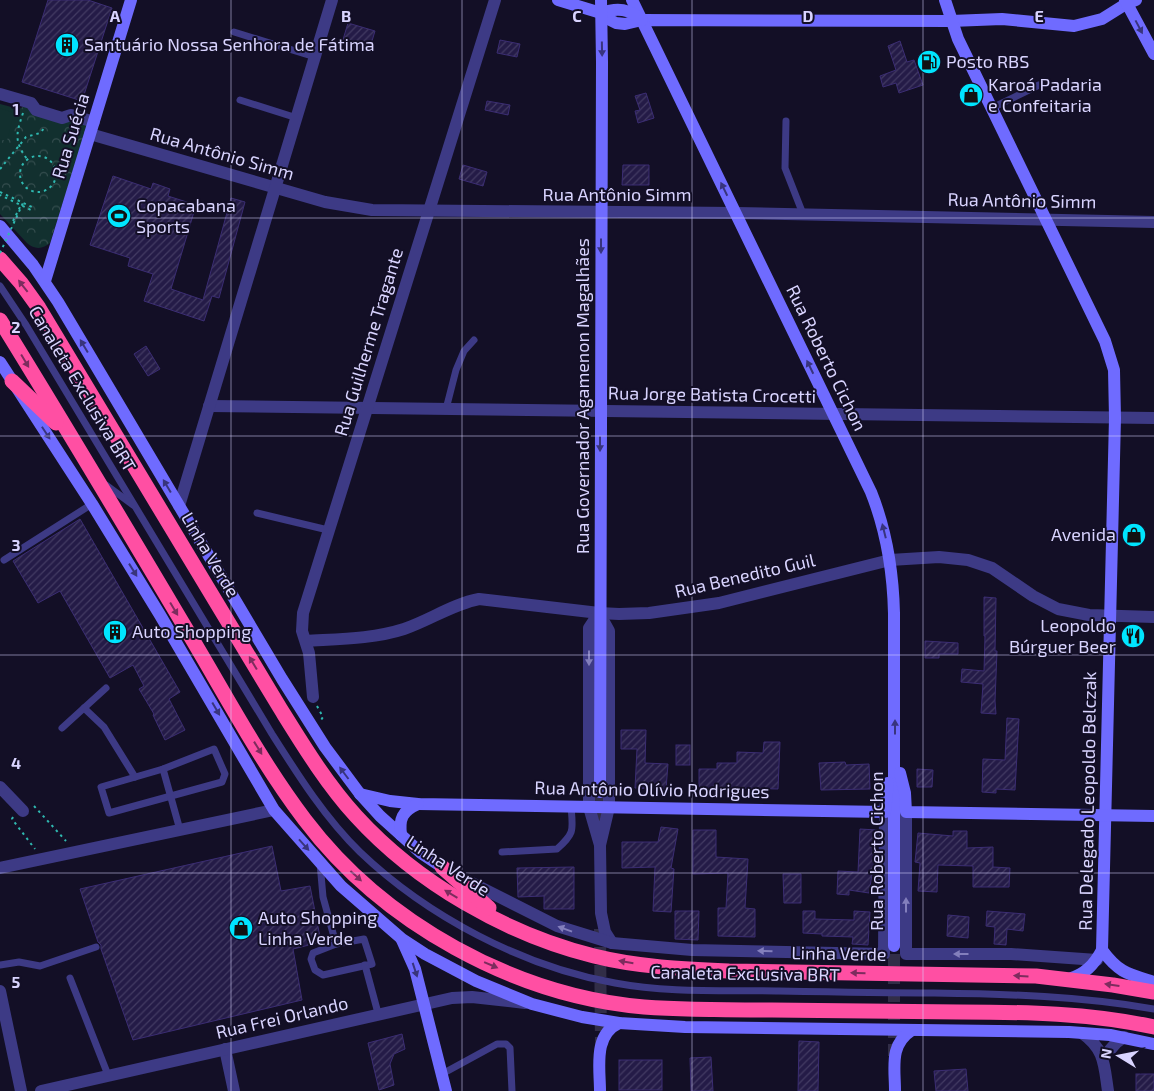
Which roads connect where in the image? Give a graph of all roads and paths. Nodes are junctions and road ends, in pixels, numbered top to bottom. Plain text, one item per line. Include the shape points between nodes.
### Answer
1 (131, 0) edge
2 (332, 0) edge
3 (495, 0) edge
4 (558, 0) edge
5 (632, 0) edge
6 (945, 0) edge
7 (1129, 1) edge
8 (601, 6) edge
9 (642, 20) junction
10 (951, 21) junction
11 (234, 32) dead end
12 (1154, 54) edge
13 (315, 57) junction
14 (1039, 85) dead end
15 (0, 94) edge
16 (240, 100) dead end
17 (992, 108) junction
18 (23, 113) dead end
19 (297, 118) junction
20 (48, 120) dead end
21 (786, 121) dead end
22 (94, 122) junction
23 (90, 134) junction
24 (19, 146) junction
25 (27, 159) junction
26 (0, 169) edge
27 (276, 188) junction
28 (0, 194) edge
29 (22, 204) junction
30 (429, 211) junction
31 (602, 212) junction
32 (736, 213) junction
33 (803, 214) junction
34 (1046, 220) junction
35 (13, 221) dead end
36 (1154, 222) edge
37 (0, 226) edge
38 (0, 252) edge
39 (0, 260) edge
40 (45, 281) junction
41 (0, 286) edge
42 (0, 320) edge
43 (474, 340) dead end
44 (0, 362) edge
45 (12, 381) junction
46 (209, 406) junction
47 (366, 408) junction
48 (446, 409) junction
49 (601, 411) junction
50 (833, 414) junction
51 (1115, 418) junction
52 (1154, 418) edge
53 (71, 437) junction
54 (95, 477) junction
55 (92, 504) junction
56 (179, 506) junction
57 (137, 508) junction
58 (257, 512) dead end
59 (328, 530) junction
60 (4, 560) dead end
61 (890, 560) junction
62 (599, 613) junction
63 (1110, 616) junction
64 (1154, 617) edge
65 (306, 641) junction
66 (106, 688) dead end
67 (313, 697) dead end
68 (84, 708) junction
69 (62, 728) dead end
70 (895, 756) junction
71 (163, 769) junction
72 (135, 777) junction
73 (0, 787) edge
74 (600, 792) tunnel mouth
75 (360, 794) junction
76 (171, 796) junction
77 (418, 804) junction
78 (571, 806) junction
79 (589, 807) junction
80 (609, 807) junction
81 (21, 809) junction
82 (274, 810) junction
83 (886, 812) junction
84 (906, 812) junction
85 (1105, 816) junction
86 (1154, 816) edge
87 (180, 830) junction
88 (401, 835) junction
89 (600, 845) junction
90 (76, 852) junction
91 (502, 852) dead end
92 (42, 859) junction
93 (320, 863) junction
94 (0, 868) edge
95 (442, 868) junction
96 (601, 913) junction
97 (509, 925) junction
98 (585, 936) junction
99 (402, 939) junction
100 (612, 943) junction
101 (336, 944) junction
102 (96, 947) dead end
103 (889, 950) junction
104 (1100, 955) junction
105 (0, 965) edge
106 (365, 965) junction
107 (70, 978) dead end
108 (1069, 979) junction
109 (1154, 982) edge
110 (0, 991) edge
111 (1154, 992) edge
112 (425, 1003) junction
113 (532, 1004) junction
114 (1154, 1009) edge
115 (378, 1014) junction
116 (582, 1017) junction
117 (618, 1023) junction
118 (1154, 1027) edge
119 (873, 1030) junction
120 (912, 1030) junction
121 (1082, 1033) junction
122 (1124, 1037) junction
123 (600, 1044) junction
124 (1154, 1044) edge
125 (224, 1049) junction
126 (895, 1050) junction
127 (1103, 1058) junction
128 (442, 1074) junction
129 (108, 1076) junction
130 (82, 1086) edge
131 (21, 1091) edge
132 (41, 1091) edge
133 (234, 1091) edge
134 (446, 1091) edge
135 (512, 1091) edge
136 (600, 1091) edge
137 (895, 1091) edge
138 (1108, 1091) edge

1 - 22 street, Rua Suécia
2 - 13 street
3 - 30 street, Rua Guilherme Tragante
4 - 8 street
5 - 9 street, Rua Roberto Cichon
6 - 10 street, Rua Delegado Leopoldo Belczak
7 - 10 street via 1102,19 1074,26 1002,19
7 -> 12 street
8 - 9 street via 623,9
8 -> 31 street, Rua Governador Agamenon Magalhães
9 - 10 street
32 -> 9 street, Rua Roberto Cichon
10 - 17 street, Rua Delegado Leopoldo Belczak
11 - 13 lane
13 - 19 street
14 - 17 lane
15 - 22 street via 31,103 36,110 62,118 71,115
16 - 19 lane
17 - 34 street, Rua Delegado Leopoldo Belczak
18 - 24 path via 17,134
19 - 27 street
20 - 24 path via 43,130 29,136
21 - 33 lane via 785,168
22 - 23 street, Rua Suécia
23 - 27 street, Rua Antônio Simm
23 - 40 street, Rua Suécia
24 - 25 path
24 - 26 path
25 - 25 path via 39,156 51,160 56,172 49,188 33,192 24,185 20,169
27 - 30 street, Rua Antônio Simm via 348,207
27 - 46 street
28 - 29 path
29 - 35 path
29 - 38 path, bridge
30 - 31 street, Rua Antônio Simm
30 - 47 street, Rua Guilherme Tragante
31 - 32 street, Rua Antônio Simm
31 -> 49 street, Rua Governador Agamenon Magalhães
32 - 33 street, Rua Antônio Simm
50 -> 32 street, Rua Roberto Cichon
33 - 34 street, Rua Antônio Simm
34 - 36 street, Rua Antônio Simm
34 - 51 street, Rua Delegado Leopoldo Belczak via 1111,355 1116,383
37 - 40 street, Linha Verde
97 -> 39 highway, Linha Verde via 451,894 402,861 336,793 295,733 39,308
56 -> 40 street, Linha Verde
41 - 57 lane, Canaleta Exclusiva BRT
42 -> 53 highway
43 - 48 lane via 458,364
44 - 45 street
45 - 53 highway
45 -> 55 street
46 - 47 street, Rua Jorge Batista Crocetti
46 - 56 street
47 - 48 street, Rua Jorge Batista Crocetti
47 - 59 street, Rua Guilherme Tragante
48 - 49 street, Rua Jorge Batista Crocetti
49 - 50 street, Rua Jorge Batista Crocetti
49 -> 62 street, Rua Governador Agamenon Magalhães
50 - 51 street, Rua Jorge Batista Crocetti
61 -> 50 street, Rua Roberto Cichon via 878,511
51 - 52 street, Rua Jorge Batista Crocetti
51 - 63 street, Rua Delegado Leopoldo Belczak
53 - 54 highway
54 - 57 lane, Canaleta Exclusiva BRT
54 -> 118 highway via 258,749 304,819 330,850 382,899 444,942 520,978 584,997 637,1006 1022,1012 1092,1017
55 - 60 lane
55 -> 82 street
75 -> 56 street, Linha Verde via 304,714
57 - 114 lane, Canaleta Exclusiva BRT via 272,734 332,822 359,852 396,884 475,933 555,967 637,986 694,990 1027,995 1098,1000
58 - 59 lane
59 - 65 street, Rua Guilherme Tragante via 303,614 302,631
61 - 62 street, Rua Benedito Guil via 702,606 634,614
61 - 63 street, Rua Benedito Guil via 939,557 982,563 1058,609
70 -> 61 street, Rua Roberto Cichon via 894,613
62 - 65 street, Rua Benedito Guil via 479,599 388,634
62 - 74 street, Rua Governador Agamenon Magalhães
62 -> 79 street via 589,628
62 - 80 street via 609,632
63 - 64 street, Rua Benedito Guil
63 - 85 street, Rua Delegado Leopoldo Belczak
65 - 67 street, Rua Guilherme Tragante
66 - 68 lane
68 - 69 lane
68 - 72 lane via 104,727
70 - 83 street via 889,768
70 - 84 street, Rua Roberto Cichon via 905,793
70 - 103 street, Rua Roberto Cichon
71 - 72 lane
71 - 76 lane
71 - 76 lane via 214,749 225,774 222,782
72 - 76 lane via 101,787 108,813
73 - 81 street
75 - 77 street, Rua Antônio Olívio Rodrigues
75 - 88 street, Linha Verde
76 - 87 lane
77 - 78 street, Rua Antônio Olívio Rodrigues
77 - 88 street via 401,817
78 - 79 street, Rua Antônio Olívio Rodrigues
78 - 91 lane via 570,838 557,849
79 - 80 street, Rua Antônio Olívio Rodrigues
79 - 89 street
80 - 83 street, Rua Antônio Olívio Rodrigues
80 - 89 street
81 - 90 path via 30,802
81 - 92 path via 14,813 12,819
82 - 87 street
82 -> 93 street
83 - 103 street
84 - 85 street
104 -> 84 street, Linha Verde via 906,954
85 - 86 street
85 - 104 street, Rua Delegado Leopoldo Belczak
87 - 90 street
88 - 95 street, Linha Verde
89 - 96 street
90 - 92 street
92 - 94 street
93 - 99 street via 340,886
93 - 101 lane via 322,897
95 - 97 highway
98 -> 95 street, Linha Verde via 544,920
96 - 98 street via 594,929
96 - 100 street via 605,932
108 -> 97 highway, Linha Verde via 665,967 589,954
98 - 100 street, Linha Verde
99 -> 112 street
99 - 113 street via 450,968
103 -> 100 street, Linha Verde via 692,950
101 - 106 lane via 364,939 372,964
101 - 106 lane via 314,953 311,959 315,970 323,975
102 - 105 lane via 40,966 19,962
104 - 108 street via 1089,969
104 - 109 street, Rua Delegado Leopoldo Belczak via 1133,976
106 - 115 lane
107 - 129 lane
111 -> 108 highway, Linha Verde
110 - 131 street
112 - 113 street, Rua Frei Orlando via 472,997
112 - 115 street, Rua Frei Orlando
112 - 128 street
113 - 116 street
115 - 125 street, Rua Frei Orlando
116 - 117 street
116 - 123 street via 592,1027
117 - 119 street via 670,1027
117 - 123 street via 608,1029
119 - 120 street
119 - 126 street via 886,1038
120 - 121 street
120 - 126 street
121 - 122 street
121 - 127 street via 1096,1045
122 - 124 street
122 - 127 street
123 - 136 street
125 - 129 street, Rua Frei Orlando
125 - 133 street
126 - 137 street
127 - 138 street
128 - 134 street
128 - 135 lane via 497,1044 506,1044 510,1048
129 - 130 street, Rua Frei Orlando
130 - 132 street, Rua Frei Orlando

